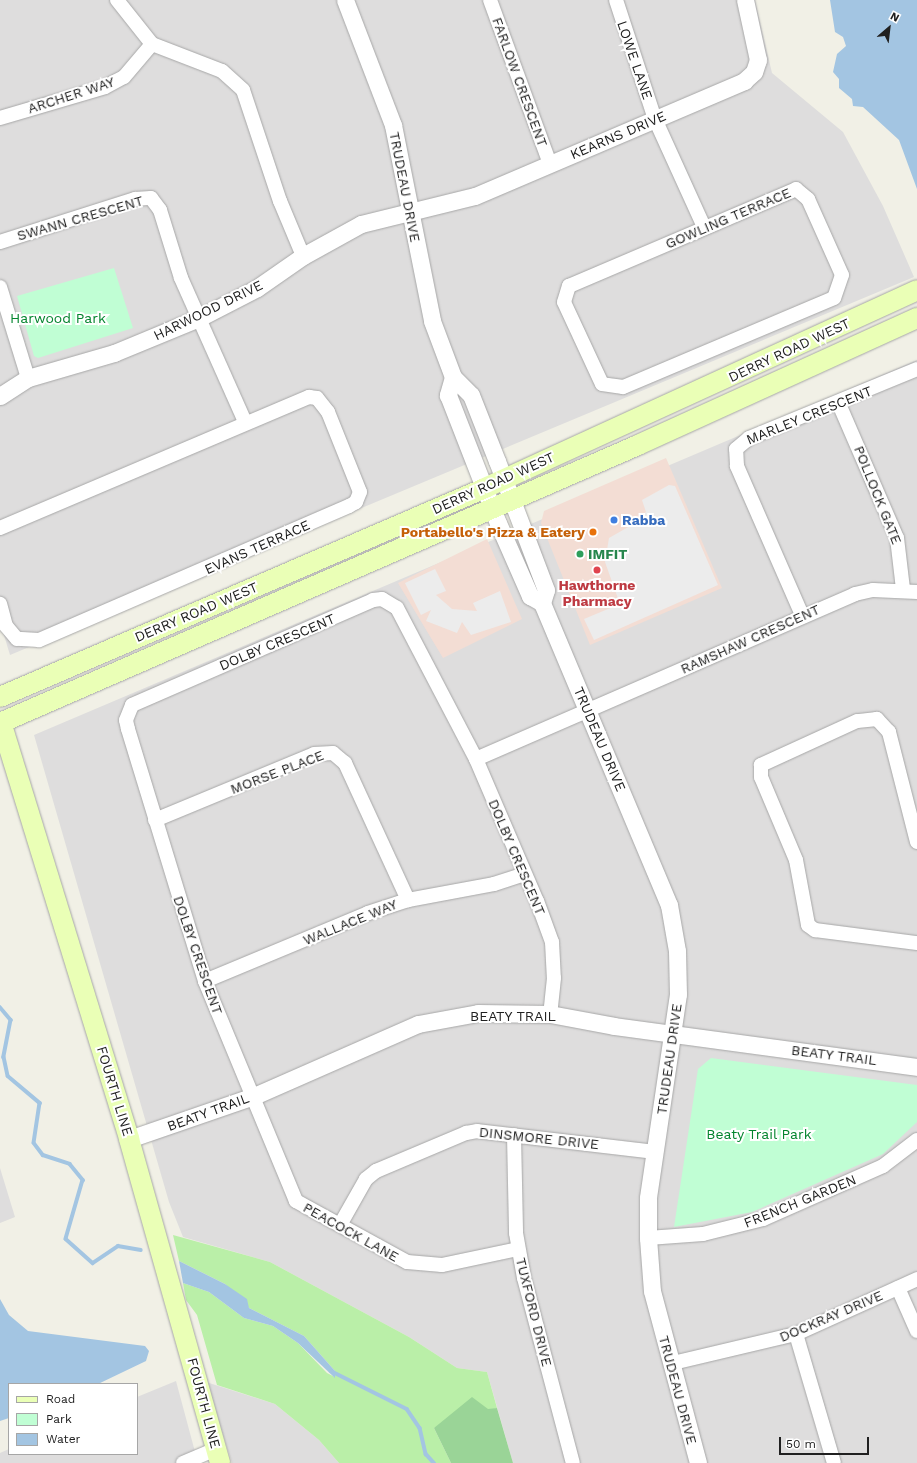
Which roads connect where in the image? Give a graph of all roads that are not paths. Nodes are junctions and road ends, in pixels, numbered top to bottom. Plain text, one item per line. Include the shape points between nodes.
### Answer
1 (118, 0) edge
2 (345, 0) edge
3 (490, 0) edge
4 (616, 0) edge
5 (745, 0) edge
6 (152, 44) junction
7 (0, 118) edge
8 (655, 119) junction
9 (550, 164) junction
10 (410, 212) junction
11 (704, 227) junction
12 (0, 242) edge
13 (302, 256) junction
14 (0, 287) edge
15 (917, 290) edge
16 (199, 318) junction
17 (917, 318) edge
18 (917, 369) edge
19 (453, 377) junction
20 (28, 378) junction
21 (0, 396) edge
22 (839, 404) junction
23 (245, 422) junction
24 (504, 479) junction
25 (485, 488) junction
26 (512, 500) junction
27 (493, 509) junction
28 (0, 528) edge
29 (903, 589) junction
30 (917, 592) edge
31 (542, 603) junction
32 (0, 604) edge
33 (802, 615) junction
34 (0, 697) edge
35 (588, 710) junction
36 (0, 722) edge
37 (476, 759) junction
38 (155, 820) junction
39 (917, 842) edge
40 (524, 874) junction
41 (408, 900) junction
42 (917, 943) edge
43 (205, 981) junction
44 (550, 1014) junction
45 (675, 1033) junction
46 (917, 1067) edge
47 (254, 1096) junction
48 (514, 1135) junction
49 (129, 1139) junction
50 (917, 1140) edge
51 (655, 1152) junction
52 (340, 1225) junction
53 (648, 1238) junction
54 (518, 1249) junction
55 (917, 1280) edge
56 (898, 1288) junction
57 (917, 1331) edge
58 (796, 1334) junction
59 (673, 1363) junction
60 (218, 1456) edge
61 (183, 1463) edge
62 (573, 1463) edge
63 (698, 1463) edge
64 (834, 1463) edge

1 - 6 street
2 - 10 street, TRUDEAU DRIVE via 393,125
3 - 9 street, FARLOW CRESCENT
4 - 8 street, LOWE LANE
5 - 8 street, KEARNS DRIVE via 758,60 754,72 744,81
6 - 7 street, ARCHER WAY via 124,77 106,87
6 - 13 street via 222,71 243,90 284,213
8 - 9 street, KEARNS DRIVE
8 - 11 street, LOWE LANE
9 - 10 street, KEARNS DRIVE via 475,196
10 - 13 street, HARWOOD DRIVE via 361,224
10 - 19 street, TRUDEAU DRIVE via 432,321
11 - 11 street, GOWLING TERRACE via 796,189 808,199 842,275 838,292 834,298 623,387 602,384 564,302 566,291 574,283
12 - 16 street, SWANN CRESCENT via 136,199 151,198 160,210 181,278
13 - 16 street, HARWOOD DRIVE via 257,288
14 - 20 street
15 - 24 main road, DERRY ROAD WEST
16 - 20 street, HARWOOD DRIVE via 114,353
16 - 23 street
17 - 26 main road, DERRY ROAD WEST
18 - 22 street, MARLEY CRESCENT
19 - 24 street, TRUDEAU DRIVE via 471,395
19 - 25 street, TRUDEAU DRIVE via 448,395
20 - 21 street, HARWOOD DRIVE
22 - 29 street, POLLOCK GATE via 897,538
22 - 33 street, MARLEY CRESCENT via 749,438 736,449 735,457
23 - 28 street, EVANS TERRACE
23 - 32 street, EVANS TERRACE via 299,400 317,398 328,412 359,485 359,498 349,506 204,572 39,640 17,639 6,626
24 - 25 main road, DERRY ROAD WEST
24 - 26 street, TRUDEAU DRIVE
25 - 27 street, TRUDEAU DRIVE
25 - 34 main road, DERRY ROAD WEST
26 - 27 main road, DERRY ROAD WEST
26 - 31 street, TRUDEAU DRIVE via 546,590
27 - 31 street, TRUDEAU DRIVE via 530,596
27 - 36 main road, DERRY ROAD WEST
29 - 30 street, RAMSHAW CRESCENT
29 - 33 street, RAMSHAW CRESCENT via 855,594
31 - 35 street, TRUDEAU DRIVE
33 - 35 street, RAMSHAW CRESCENT
35 - 37 street, RAMSHAW CRESCENT
35 - 45 street, TRUDEAU DRIVE via 669,905 677,951
36 - 49 main road, FOURTH LINE
37 - 38 street, DOLBY CRESCENT via 397,608 382,599 373,600 132,705 126,720
37 - 40 street, DOLBY CRESCENT
38 - 41 street, MORSE PLACE via 314,754 333,753 345,763
38 - 43 street, DOLBY CRESCENT
39 - 42 street via 889,732 877,719 857,720 761,765 764,784 796,860 808,925 815,930
40 - 41 street, WALLACE WAY via 494,884
40 - 44 street, DOLBY CRESCENT via 552,942 554,978
41 - 43 street, WALLACE WAY via 368,913
43 - 47 street, DOLBY CRESCENT
44 - 45 street, BEATY TRAIL
44 - 47 street, BEATY TRAIL via 478,1013 418,1024
45 - 46 street, BEATY TRAIL
45 - 51 street, TRUDEAU DRIVE
47 - 49 street, BEATY TRAIL
47 - 52 street, PEACOCK LANE via 296,1201
48 - 51 street, DINSMORE DRIVE
48 - 52 street, DINSMORE DRIVE via 466,1133 376,1171 366,1178
48 - 54 street, TUXFORD DRIVE
49 - 60 main road, FOURTH LINE
50 - 53 street, FRENCH GARDEN via 883,1166 762,1219 703,1234
51 - 53 street, TRUDEAU DRIVE via 648,1198
52 - 54 street, PEACOCK LANE via 407,1262 423,1265 442,1265
53 - 59 street, TRUDEAU DRIVE via 652,1291
54 - 62 street, TUXFORD DRIVE via 528,1298
55 - 56 street, DOCKRAY DRIVE
56 - 57 street
56 - 58 street, DOCKRAY DRIVE
58 - 59 street, DOCKRAY DRIVE
58 - 64 street
59 - 63 street, TRUDEAU DRIVE
60 - 61 street

